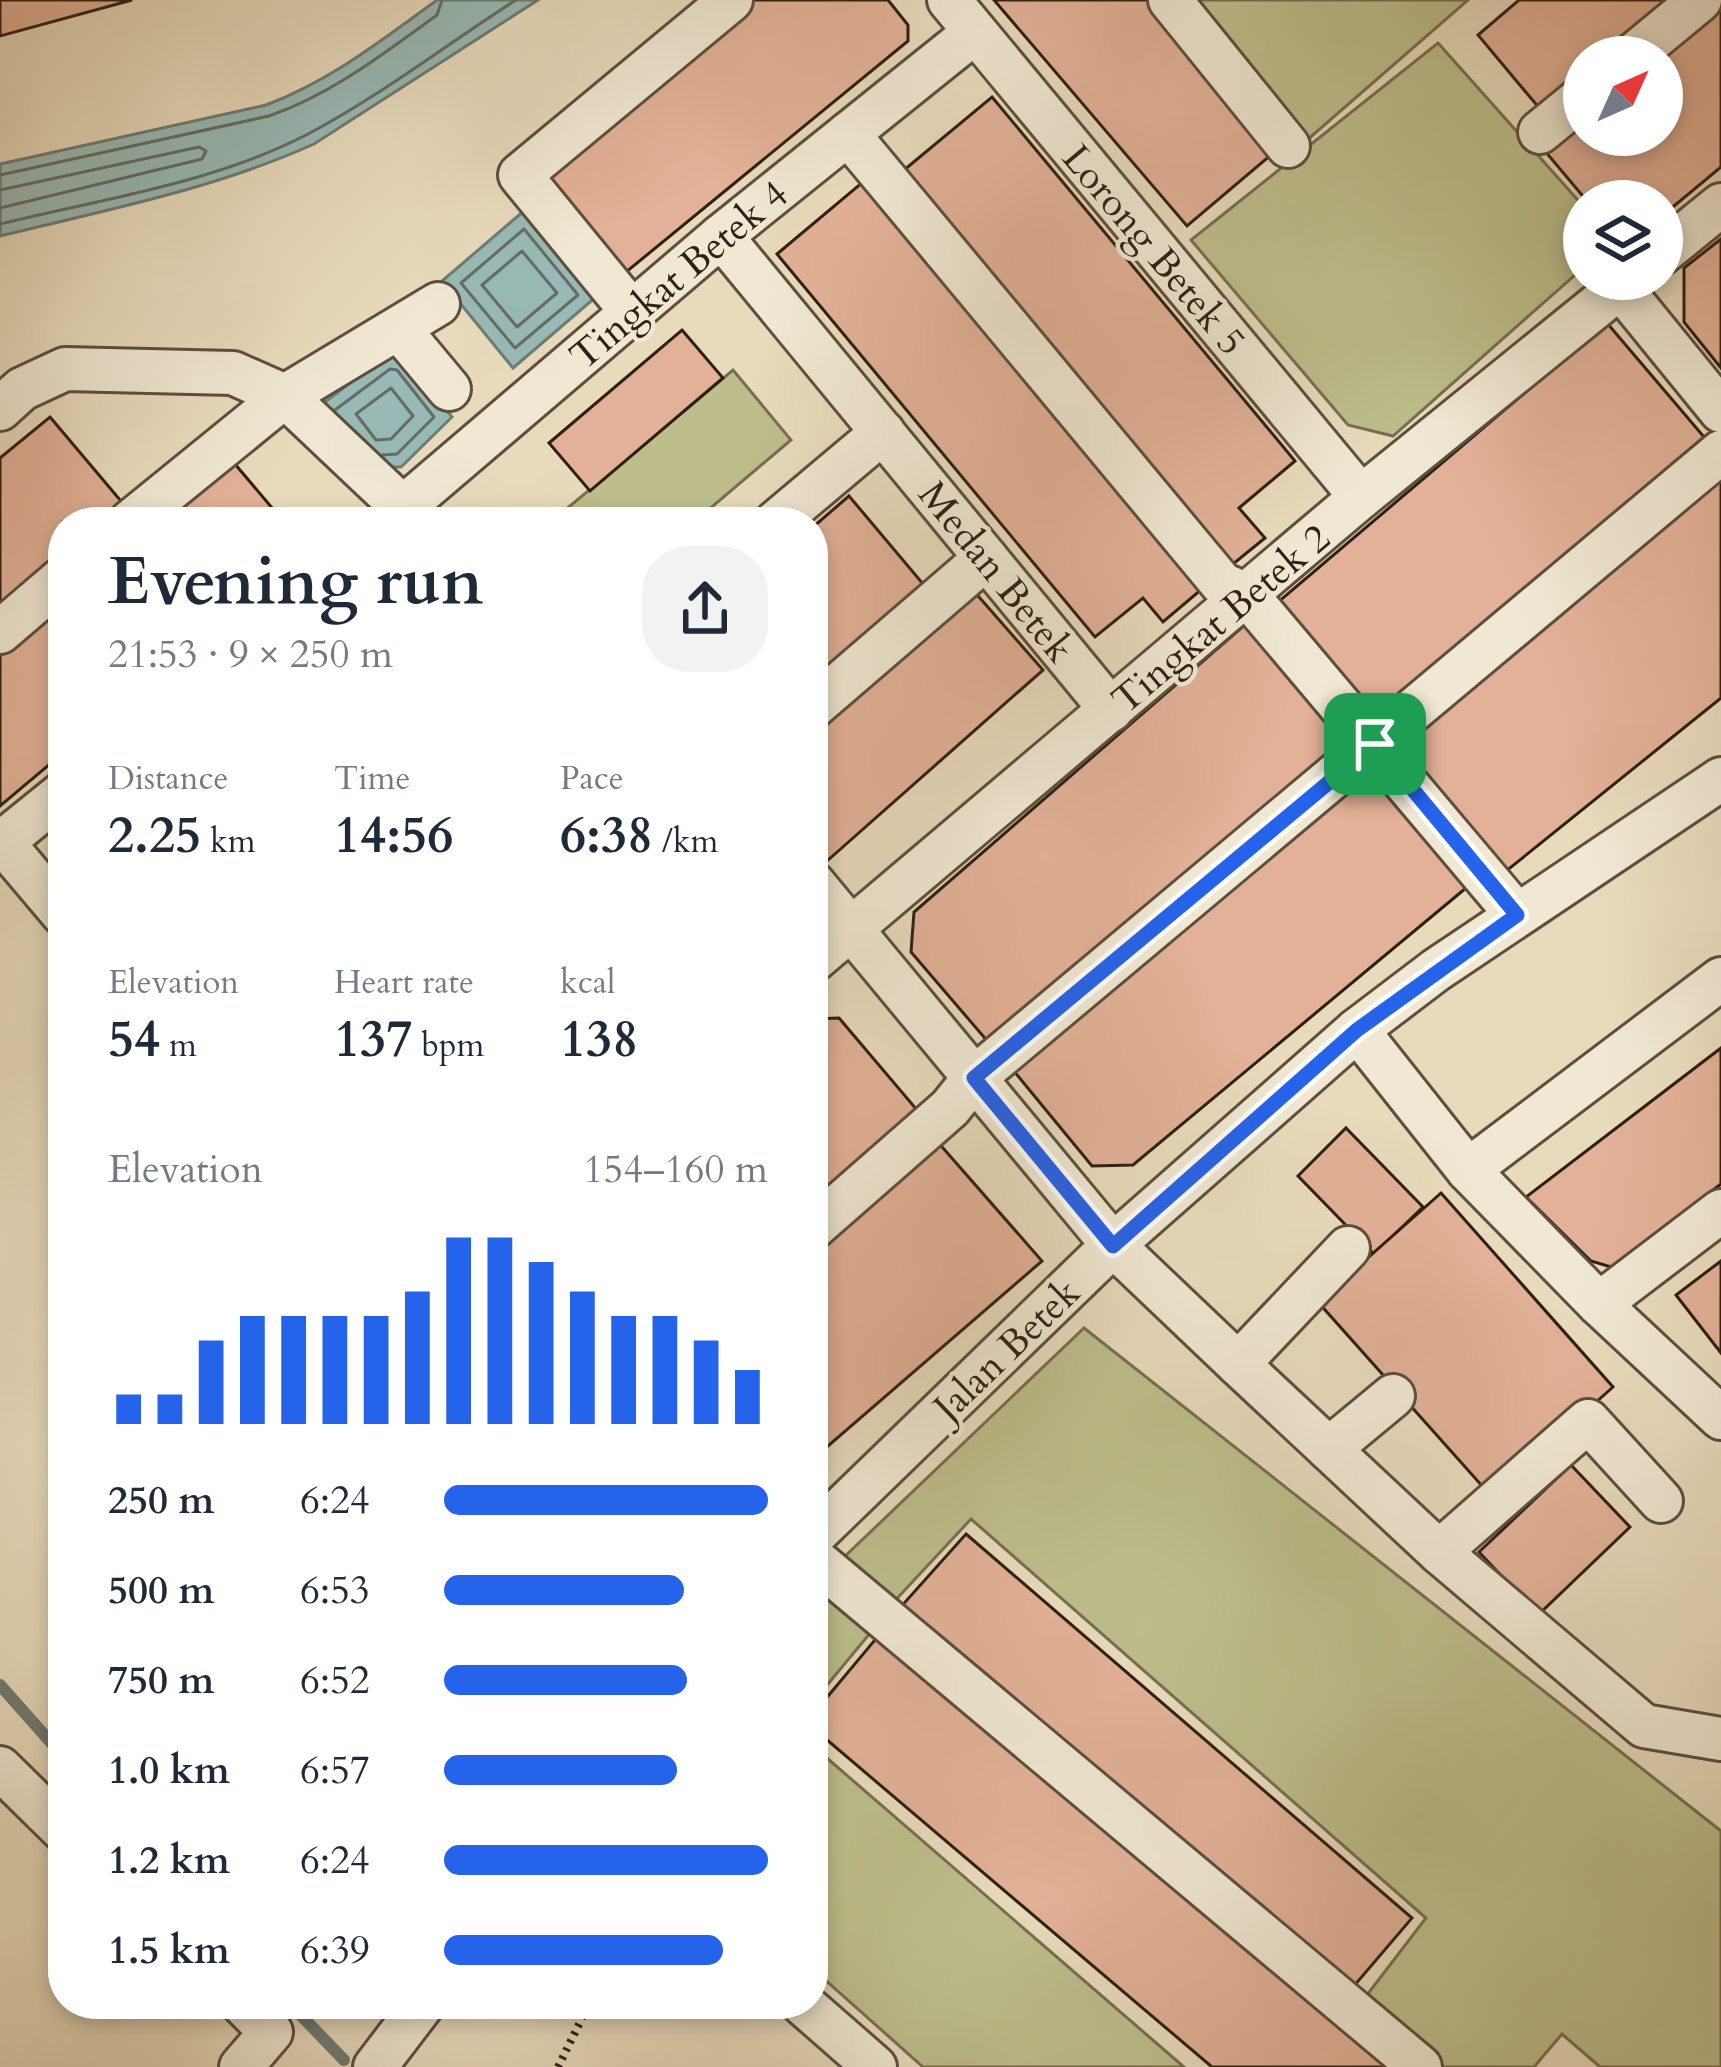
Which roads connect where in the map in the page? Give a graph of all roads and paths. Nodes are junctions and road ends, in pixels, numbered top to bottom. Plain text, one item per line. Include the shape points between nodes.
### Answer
1 (731, 0) edge
2 (1170, 0) edge
3 (1700, 0) edge
4 (962, 16) edge
5 (1656, 36) edge
6 (1563, 113) edge
7 (1540, 132) dead end
8 (848, 134) junction
9 (1288, 146) dead end
10 (1721, 205) edge
11 (721, 236) junction
12 (1683, 236) edge
13 (1604, 300) edge
14 (1638, 300) edge
15 (439, 304) dead end
16 (632, 312) junction
17 (399, 329) junction
18 (449, 389) dead end
19 (285, 396) junction
20 (0, 409) edge
21 (1721, 411) edge
22 (883, 433) junction
23 (1721, 452) edge
24 (1361, 497) junction
25 (148, 507) edge
26 (393, 507) edge
27 (414, 507) edge
28 (794, 507) edge
29 (986, 558) junction
30 (48, 591) edge
31 (1247, 595) junction
32 (0, 632) edge
33 (828, 694) edge
34 (1111, 710) junction
35 (1375, 744) junction
36 (1721, 779) edge
37 (48, 806) edge
38 (1, 843) edge
39 (48, 897) edge
40 (828, 901) edge
41 (1517, 915) junction
42 (851, 929) junction
43 (828, 948) edge
44 (1721, 979) edge
45 (1357, 1030) junction
46 (974, 1078) junction
47 (1468, 1170) junction
48 (1721, 1211) edge
49 (828, 1215) edge
50 (1113, 1246) junction
51 (1348, 1248) dead end
52 (1599, 1304) junction
53 (1238, 1364) junction
54 (1393, 1396) dead end
55 (1721, 1418) edge
56 (1329, 1450) junction
57 (1661, 1501) dead end
58 (828, 1522) edge
59 (1438, 1552) junction
60 (828, 1571) edge
61 (1721, 1739) edge
62 (1, 1771) edge
63 (48, 1815) edge
64 (258, 2019) edge
65 (412, 2019) edge
66 (582, 2019) edge
67 (820, 2019) edge
68 (241, 2067) edge
69 (375, 2067) edge
70 (558, 2067) edge
71 (875, 2067) edge
72 (1420, 2067) edge

1 - 16 street via 520,175
2 - 9 street
3 - 5 street
4 - 8 street, Tingkat Betek 4
4 - 24 street, Lorong Betek 5
6 - 7 street
8 - 11 street, Tingkat Betek 4
8 - 31 street via 1222,584
10 - 12 street
11 - 16 street, Tingkat Betek 4
11 - 22 street, Medan Betek
13 - 24 street, Tingkat Betek 2
14 - 21 street
15 - 17 street
16 - 27 street, Tingkat Betek 4
17 - 18 street
17 - 19 street
19 - 20 street via 233,373 65,369
19 - 25 street
19 - 26 street
22 - 28 street
22 - 29 street, Medan Betek
23 - 35 street
24 - 31 street, Tingkat Betek 2
29 - 33 street
29 - 34 street, Medan Betek
30 - 32 street
31 - 34 street, Tingkat Betek 2
31 - 35 street
34 - 42 street, Tingkat Betek 2
35 - 41 street
35 - 46 street
36 - 41 street, Jalan Betek
37 - 38 street
38 - 39 street
40 - 42 street
41 - 45 street, Jalan Betek
42 - 43 street, Tingkat Betek 2
42 - 46 street
44 - 47 street
45 - 47 street
45 - 50 street, Jalan Betek
46 - 49 street
46 - 50 street
47 - 52 street
48 - 52 street
50 - 53 street
50 - 58 street, Jalan Betek
51 - 53 street
52 - 55 street
53 - 56 street
54 - 56 street
56 - 59 street
57 - 59 street via 1588,1421
59 - 61 street via 1645,1726
60 - 72 street
62 - 63 street
64 - 68 street via 271,2032
65 - 69 street
66 - 70 path
67 - 71 street

